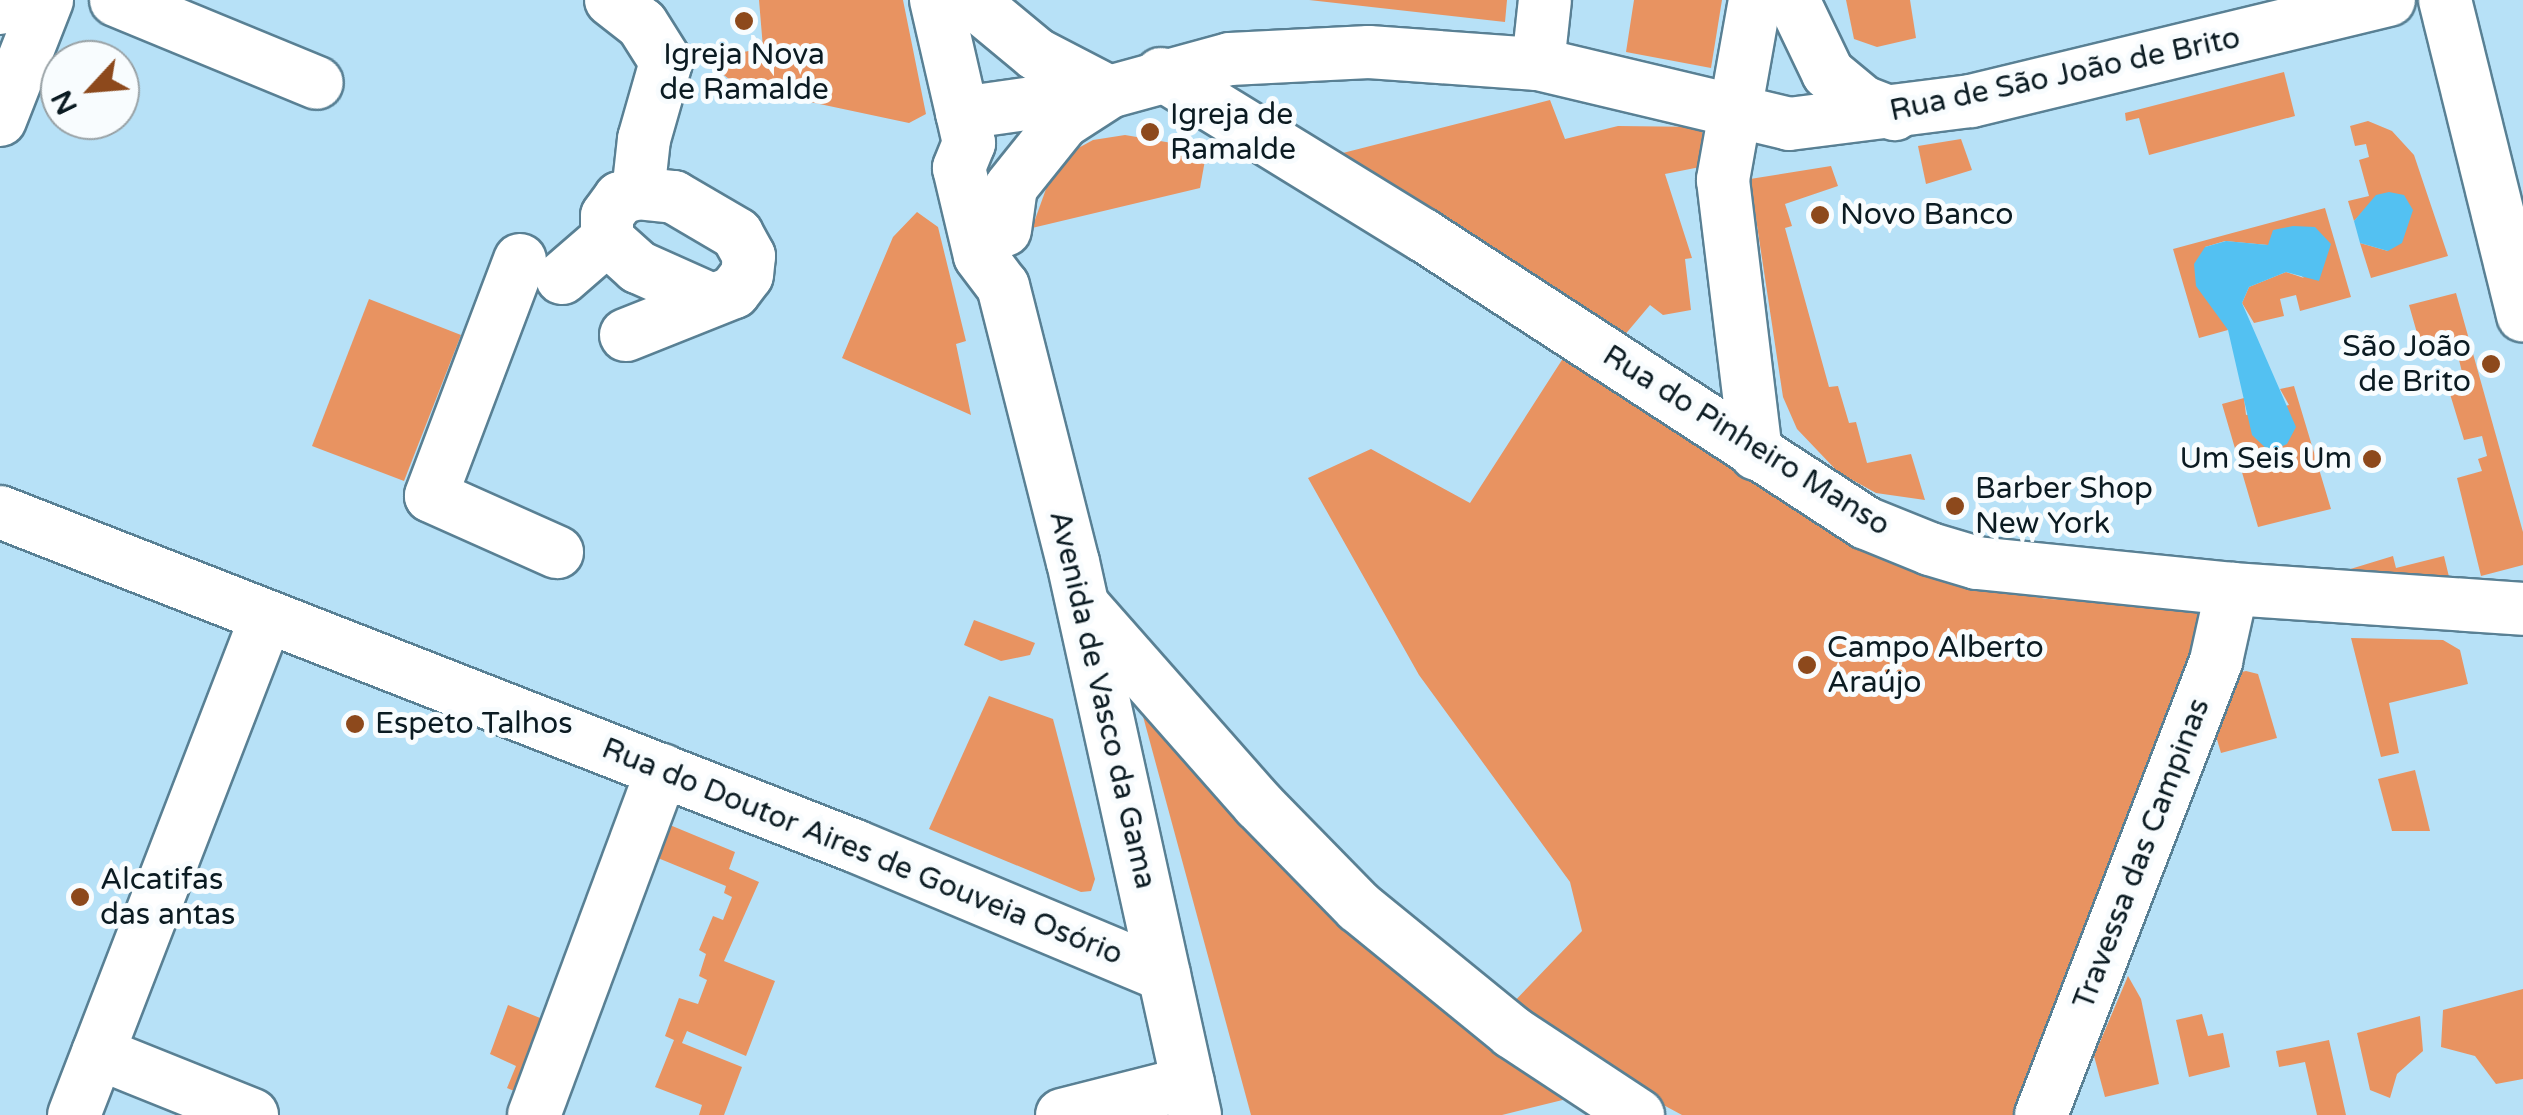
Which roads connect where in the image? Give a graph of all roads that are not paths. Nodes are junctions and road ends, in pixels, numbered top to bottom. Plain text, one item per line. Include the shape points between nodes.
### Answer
1 (3, 0) edge
2 (46, 0) edge
3 (116, 0) edge
4 (611, 0) edge
5 (936, 0) edge
6 (971, 0) edge
7 (1545, 0) edge
8 (1755, 0) edge
9 (1793, 0) edge
10 (2389, 0) edge
11 (2445, 0) edge
12 (1538, 64) junction
13 (8, 71) edge
14 (1161, 74) junction
15 (317, 83) dead end
16 (1109, 92) junction
17 (1738, 114) junction
18 (1895, 114) junction
19 (965, 128) junction
20 (638, 193) junction
21 (1005, 230) junction
22 (606, 240) junction
23 (1003, 286) junction
24 (710, 299) junction
25 (2523, 315) edge
26 (626, 335) dead end
27 (1756, 454) junction
28 (0, 512) edge
29 (557, 552) dead end
30 (2232, 589) junction
31 (1082, 605) junction
32 (2523, 608) edge
33 (266, 618) junction
34 (662, 770) junction
35 (1164, 975) junction
36 (98, 1053) junction
37 (1192, 1099) edge
38 (74, 1115) edge
39 (252, 1115) edge
40 (534, 1115) edge
41 (1062, 1115) edge
42 (1638, 1115) edge
43 (2041, 1115) edge

1 - 13 street
2 - 13 street
3 - 15 street
4 - 20 street via 650,32 666,62 644,139
5 - 19 street
6 - 16 street via 1036,54
7 - 12 street
8 - 17 street
9 - 18 street via 1828,74 1863,102
10 - 18 street, Rua de São João de Brito
11 - 25 street
12 - 14 street via 1369,52 1230,59
12 - 17 street
14 - 16 street
14 - 27 street, Rua do Pinheiro Manso
16 - 19 street
16 - 21 street via 1063,122 1011,187
17 - 18 street, Rua de São João de Brito via 1789,124
17 - 27 street via 1723,180
19 - 21 street, Avenida de Vasco da Gama via 988,160
19 - 23 street, Avenida de Vasco da Gama via 959,168 980,256
20 - 22 street via 612,204
20 - 24 street via 674,197 746,244 742,286
21 - 23 street, Avenida de Vasco da Gama via 1010,248
22 - 24 street via 638,267
22 - 29 street via 541,269 431,496
23 - 31 street, Avenida de Vasco da Gama
24 - 26 street
27 - 30 street, Rua do Pinheiro Manso via 1866,523 1978,564
28 - 33 street, Rua do Doutor Aires de Gouveia Osório
30 - 32 street, Rua do Pinheiro Manso
30 - 43 street, Travessa das Campinas via 2216,660
31 - 35 street, Avenida de Vasco da Gama
31 - 42 street via 1258,804 1359,906 1512,1032
33 - 34 street, Rua do Doutor Aires de Gouveia Osório
33 - 36 street
34 - 35 street, Rua do Doutor Aires de Gouveia Osório
34 - 40 street
35 - 37 street, Avenida de Vasco da Gama
36 - 38 street
36 - 39 street
37 - 41 street

